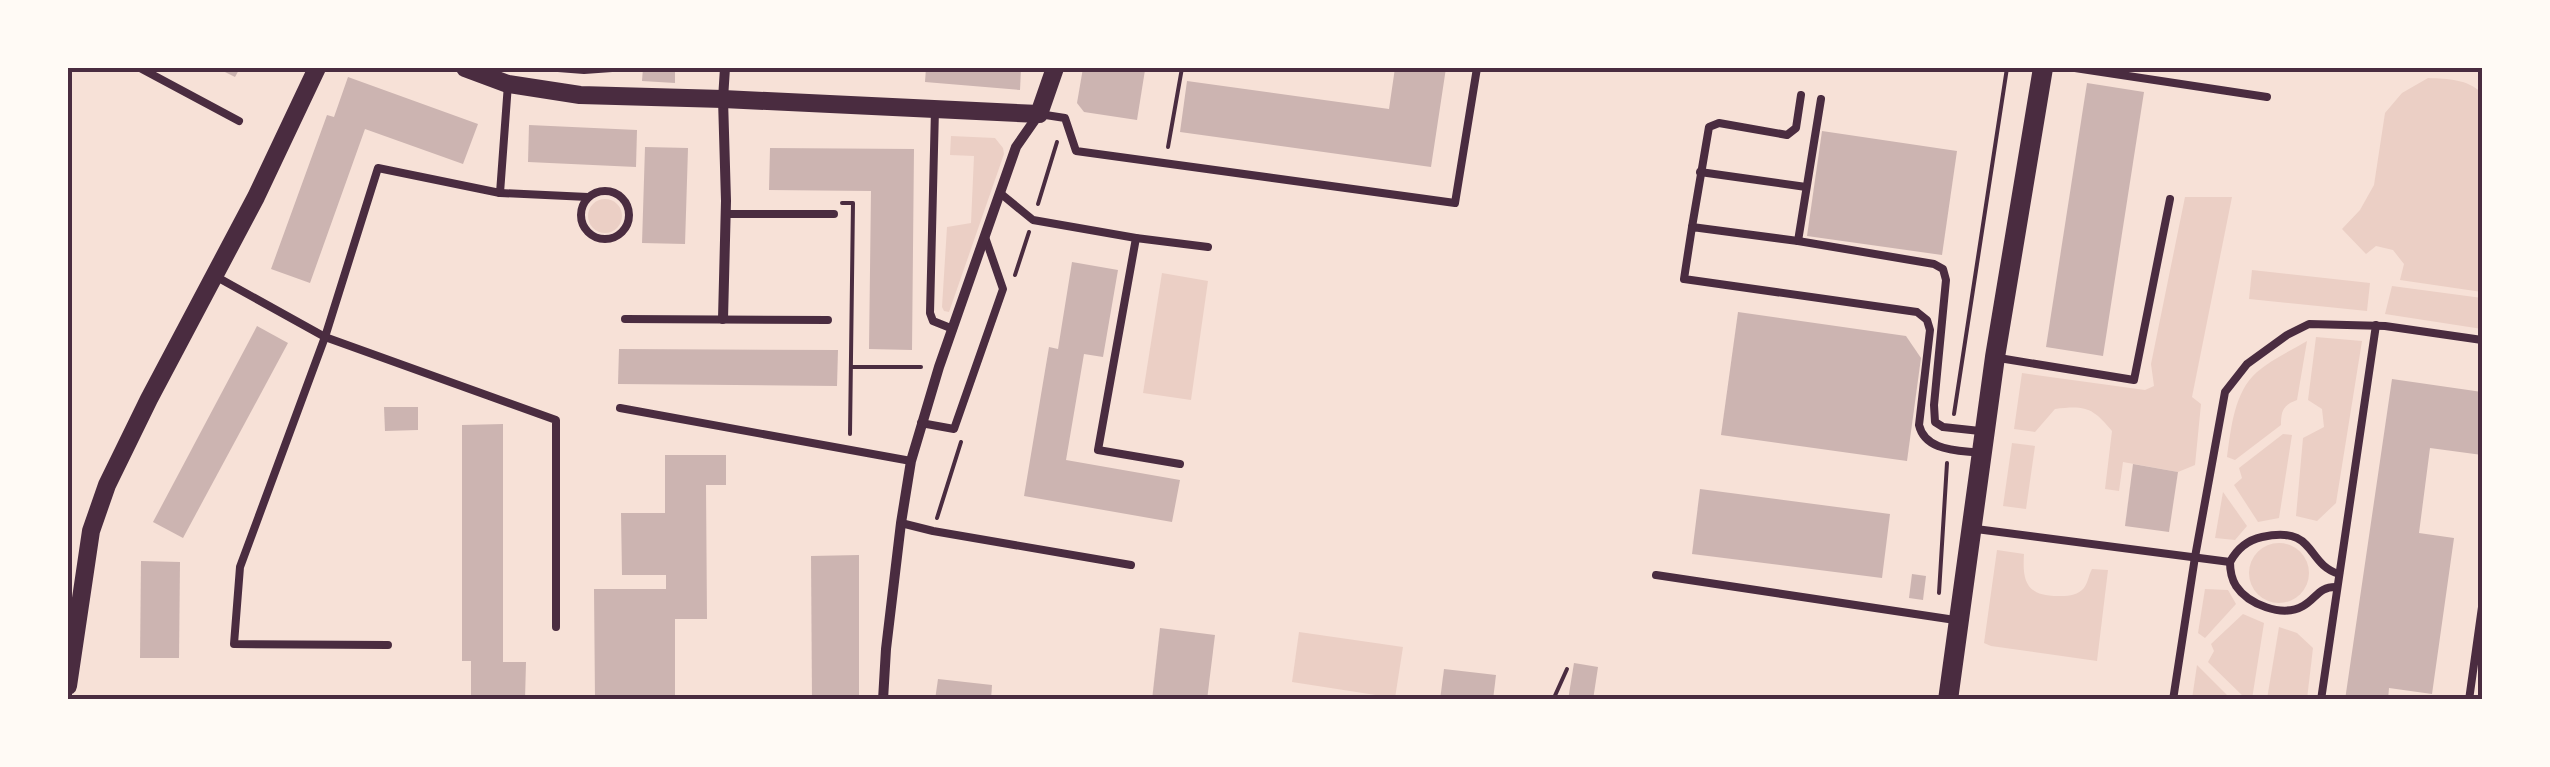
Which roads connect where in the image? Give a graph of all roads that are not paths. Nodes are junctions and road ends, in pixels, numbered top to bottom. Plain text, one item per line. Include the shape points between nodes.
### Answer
1 (140, 68) edge
2 (317, 68) edge
3 (465, 68) edge
4 (558, 68) edge
5 (612, 68) edge
6 (725, 68) edge
7 (1055, 68) edge
8 (1477, 68) edge
9 (2043, 68) edge
10 (2075, 68) edge
11 (590, 69) edge
12 (508, 84) junction
13 (1800, 95) dead end
14 (590, 96) junction
15 (2267, 96) dead end
16 (1821, 98) dead end
17 (723, 99) junction
18 (935, 109) junction
19 (1039, 114) junction
20 (239, 120) dead end
21 (1700, 172) junction
22 (1806, 187) junction
23 (500, 193) junction
24 (1000, 193) junction
25 (588, 197) junction
26 (2170, 198) dead end
27 (726, 214) junction
28 (834, 214) dead end
29 (1692, 226) junction
30 (985, 236) junction
31 (1136, 238) junction
32 (1798, 242) junction
33 (1208, 247) dead end
34 (215, 276) junction
35 (625, 319) dead end
36 (722, 319) junction
37 (828, 320) dead end
38 (2376, 326) junction
39 (953, 329) junction
40 (324, 337) junction
41 (2482, 340) edge
42 (1995, 357) junction
43 (620, 408) dead end
44 (921, 423) junction
45 (1983, 443) junction
46 (911, 461) junction
47 (1180, 464) dead end
48 (901, 522) junction
49 (1972, 528) junction
50 (2195, 557) junction
51 (2230, 562) junction
52 (1131, 565) dead end
53 (2339, 574) junction
54 (1656, 575) dead end
55 (2337, 587) junction
56 (2482, 608) edge
57 (1959, 620) junction
58 (556, 627) dead end
59 (388, 645) dead end
60 (68, 686) edge
61 (883, 700) edge
62 (1948, 700) edge
63 (2174, 700) edge
64 (2321, 700) edge
65 (2469, 700) edge

1 - 20 lane
2 - 34 street
3 - 12 street
4 - 11 lane
5 - 11 lane
6 - 17 street
7 - 19 street
8 - 19 lane via 1455,203 1076,151 1065,118
9 - 42 main road
10 - 15 lane
11 - 14 lane
12 - 14 street
12 - 23 lane
13 - 21 lane via 1796,128 1786,135 1709,128
14 - 17 street
16 - 22 lane
17 - 18 street
17 - 27 street
18 - 19 street
18 - 39 lane via 930,313
19 - 24 street via 1016,147
21 - 22 lane
21 - 29 lane
22 - 32 lane
23 - 25 lane
23 - 40 lane via 378,168
24 - 30 street
24 - 31 lane via 1033,220
25 - 25 lane via 605,191 622,198 630,215 622,233 605,240 588,233 580,215
26 - 42 lane via 2134,380
27 - 28 lane
27 - 36 street
29 - 32 lane
29 - 45 lane via 1684,279 1917,312 1928,320 1922,436 1948,450
30 - 39 street
30 - 44 lane via 1003,289 954,428
31 - 33 lane
31 - 47 lane via 1098,450
32 - 45 lane via 1943,270 1935,422
34 - 40 lane
34 - 60 street via 106,485 91,531
35 - 36 lane
36 - 37 lane
38 - 41 lane
38 - 50 lane via 2309,324 2236,376 2225,392
38 - 53 lane
39 - 44 street
40 - 58 lane via 556,420
40 - 59 lane via 240,566 234,644
42 - 45 main road
43 - 46 lane
44 - 46 street
45 - 49 main road
46 - 48 street
48 - 52 lane
48 - 61 street
49 - 50 lane
49 - 57 main road
50 - 51 lane
50 - 63 lane
51 - 53 lane via 2255,539 2291,535
51 - 55 lane via 2234,584 2267,607 2303,606 2320,590
53 - 55 lane
54 - 57 lane
55 - 64 lane
56 - 65 lane
57 - 62 main road

